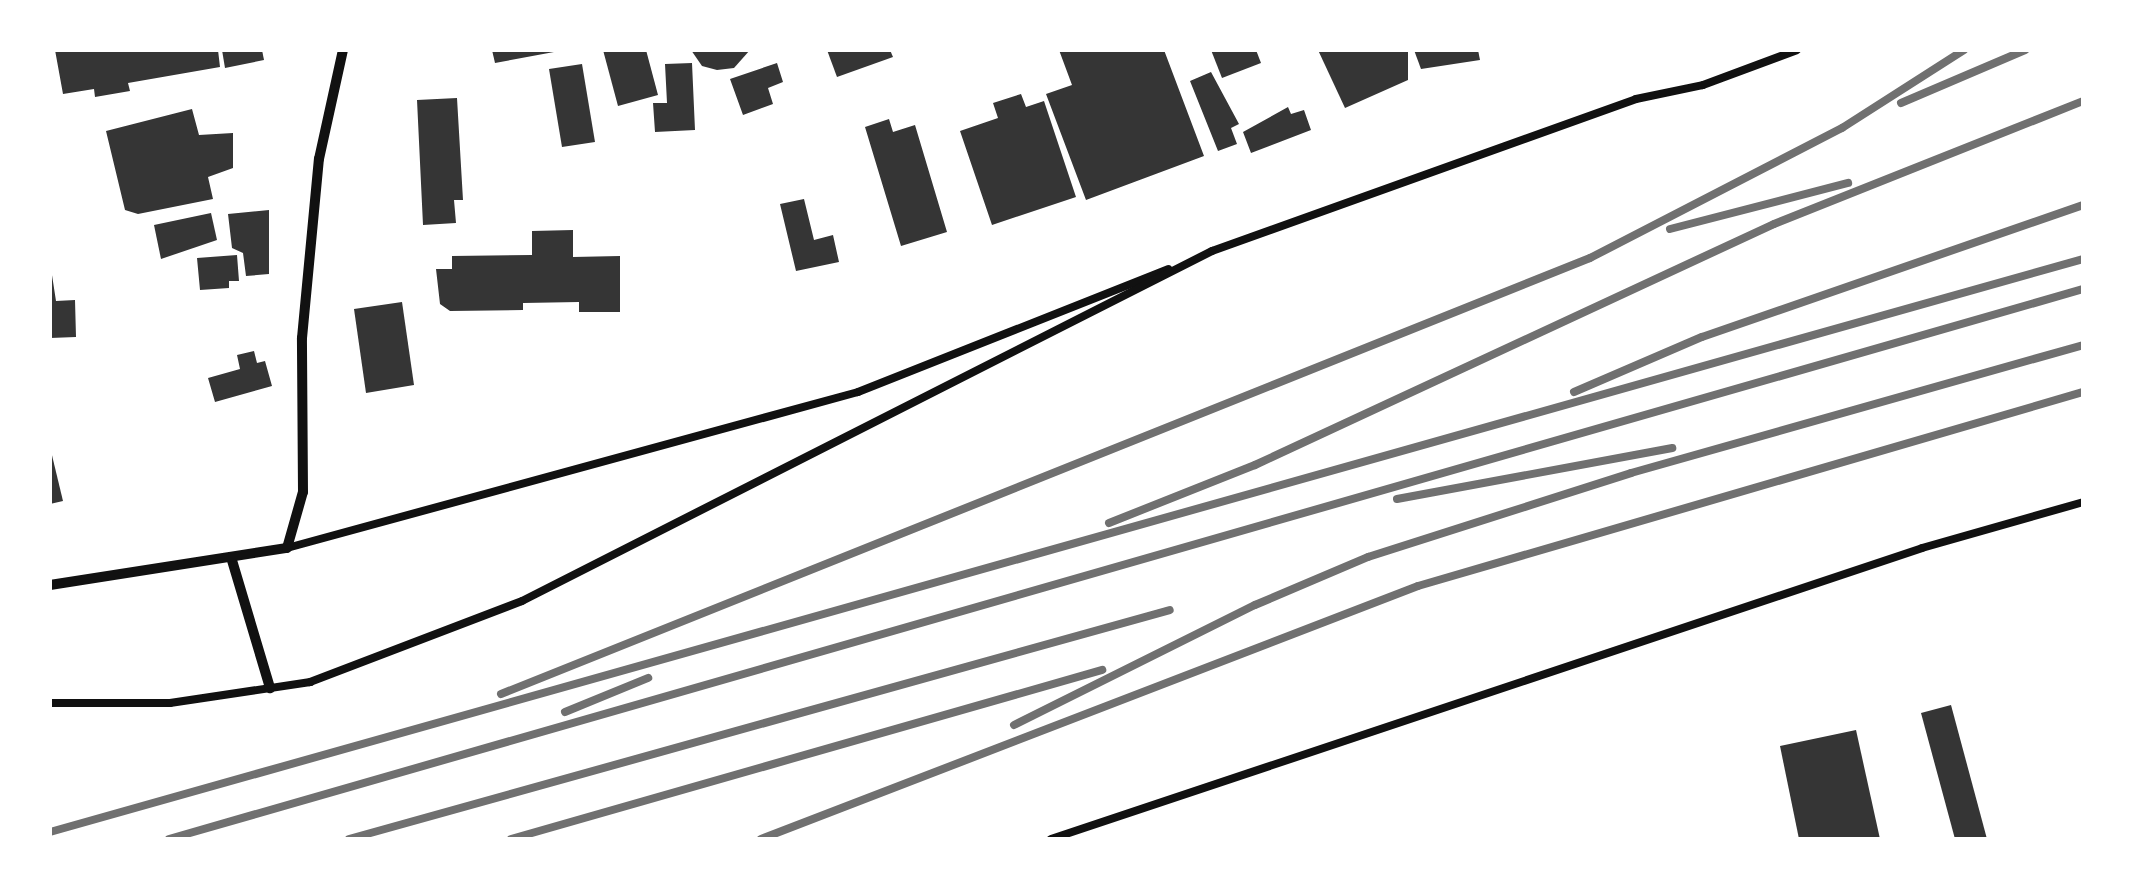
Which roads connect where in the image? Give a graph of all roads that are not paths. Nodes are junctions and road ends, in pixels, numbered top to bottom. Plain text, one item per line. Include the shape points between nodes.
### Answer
1 (343, 50) edge
2 (1797, 50) edge
3 (1212, 251) junction
4 (2083, 502) edge
5 (287, 548) junction
6 (231, 557) junction
7 (50, 585) edge
8 (270, 688) junction
9 (50, 703) edge
10 (1052, 839) edge

1 - 5 street via 319,159 302,338 303,492
2 - 3 lane via 1702,85 1636,99
3 - 5 lane via 858,392
3 - 8 lane via 522,601 310,682
4 - 10 lane via 1922,548
5 - 6 street
6 - 7 street
6 - 8 street
8 - 9 lane via 170,704

